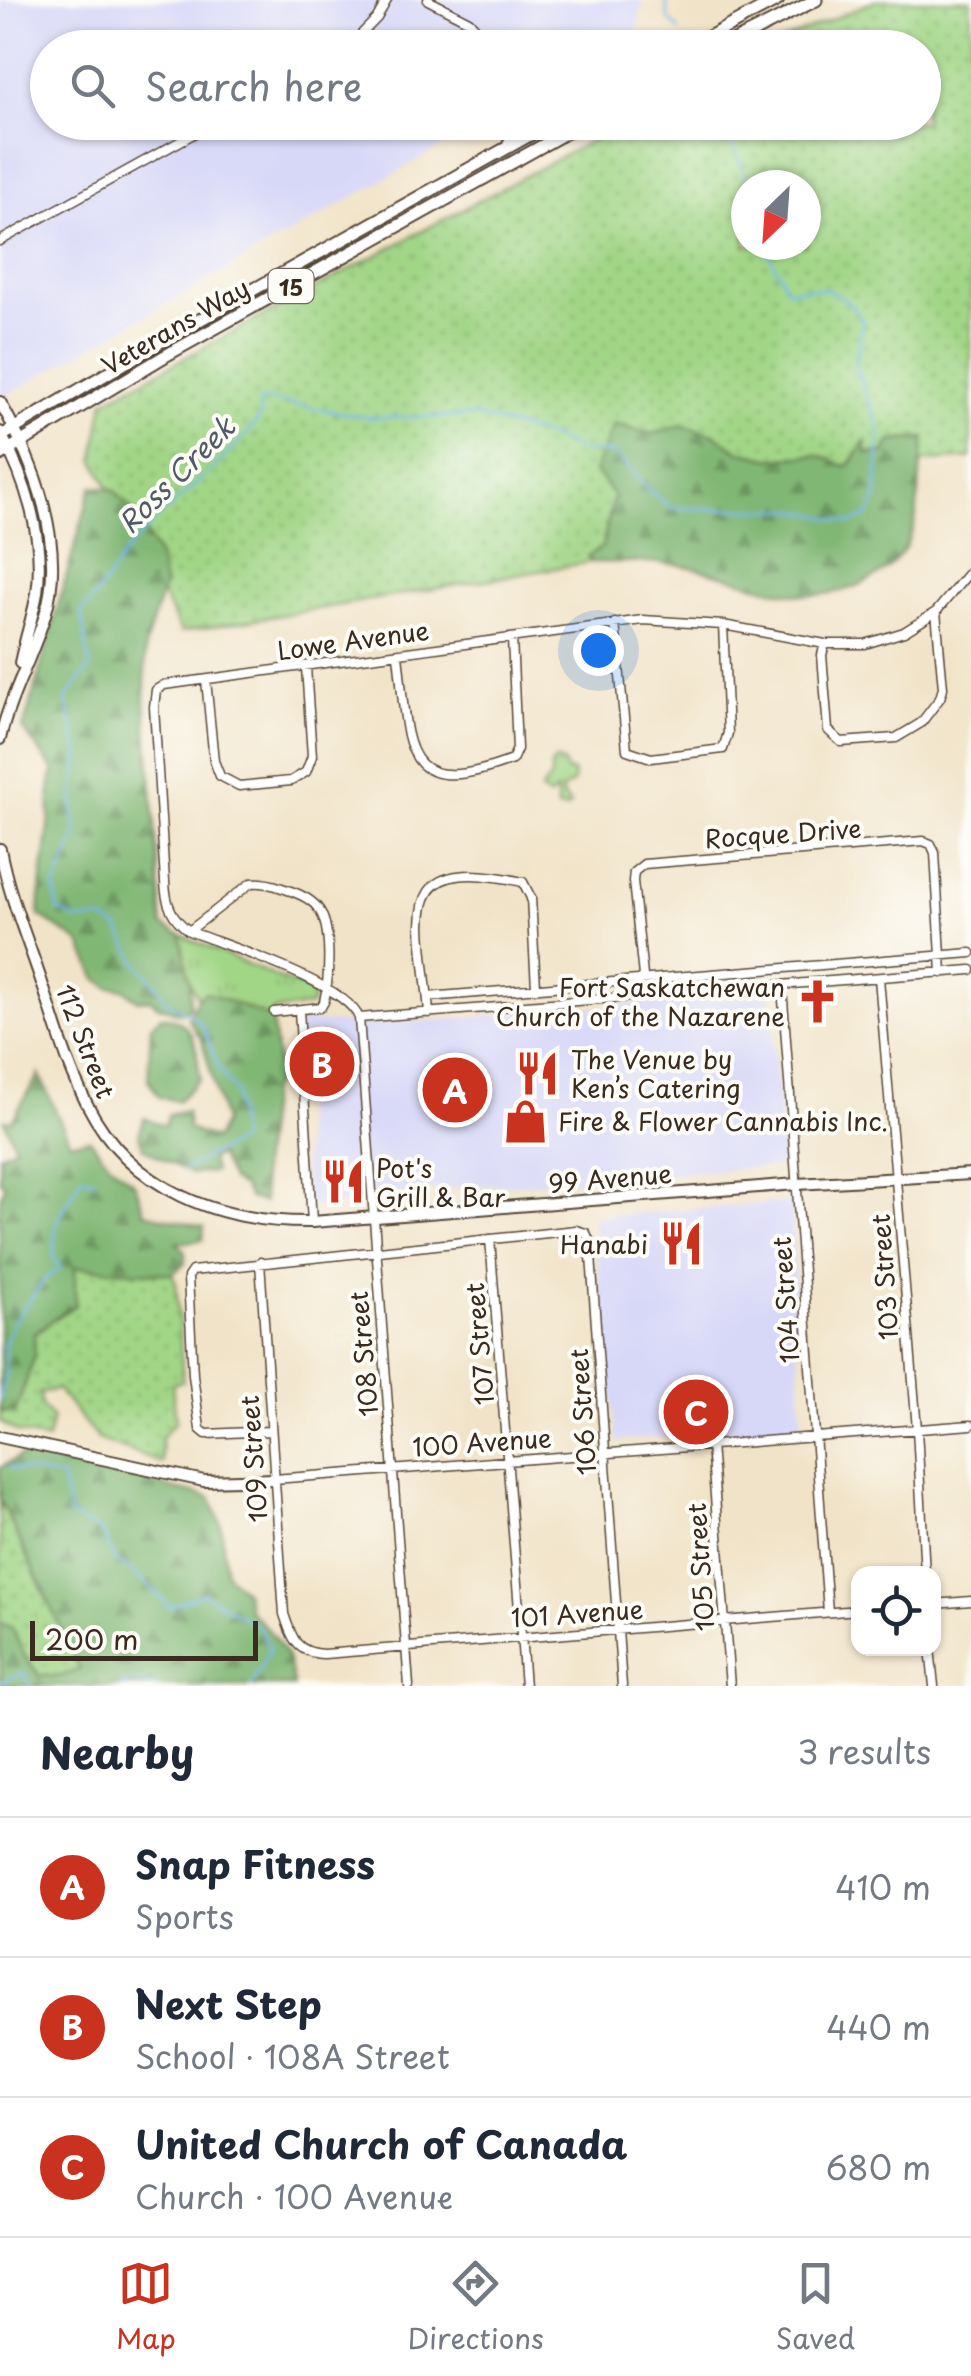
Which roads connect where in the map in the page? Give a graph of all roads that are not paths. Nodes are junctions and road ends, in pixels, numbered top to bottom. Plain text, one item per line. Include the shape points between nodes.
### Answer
1 (386, 0) edge
2 (428, 0) edge
3 (778, 0) edge
4 (816, 0) edge
5 (366, 30) edge
6 (478, 30) edge
7 (722, 30) edge
8 (756, 30) edge
9 (184, 140) edge
10 (509, 140) edge
11 (519, 140) edge
12 (538, 140) edge
13 (553, 140) edge
14 (535, 150) junction
15 (500, 152) junction
16 (0, 242) edge
17 (0, 402) edge
18 (15, 428) junction
19 (1, 435) edge
20 (23, 442) junction
21 (5, 453) edge
22 (971, 570) edge
23 (936, 612) junction
24 (616, 623) junction
25 (723, 625) junction
26 (512, 638) junction
27 (825, 644) junction
28 (398, 654) junction
29 (306, 667) junction
30 (206, 680) junction
31 (14, 688) junction
32 (0, 738) edge
33 (0, 849) edge
34 (189, 931) junction
35 (971, 953) edge
36 (941, 955) junction
37 (971, 970) edge
38 (942, 973) junction
39 (643, 978) junction
40 (879, 978) junction
41 (782, 986) junction
42 (327, 987) junction
43 (536, 987) junction
44 (645, 995) junction
45 (428, 997) junction
46 (299, 1010) junction
47 (274, 1012) dead end
48 (429, 1012) junction
49 (358, 1018) junction
50 (971, 1174) edge
51 (896, 1178) junction
52 (797, 1184) junction
53 (374, 1218) junction
54 (254, 1220) joint
55 (312, 1222) junction
56 (490, 1238) junction
57 (374, 1252) junction
58 (260, 1262) junction
59 (971, 1425) edge
60 (917, 1429) junction
61 (270, 1431) junction
62 (814, 1436) junction
63 (0, 1437) edge
64 (711, 1444) junction
65 (604, 1453) junction
66 (508, 1460) junction
67 (392, 1469) junction
68 (274, 1479) junction
69 (925, 1566) edge
70 (971, 1601) edge
71 (941, 1603) edge
72 (851, 1610) edge
73 (828, 1612) junction
74 (724, 1622) junction
75 (618, 1630) junction
76 (522, 1636) junction
77 (405, 1646) junction
78 (300, 1648) joint
79 (931, 1656) edge
80 (408, 1686) edge
81 (525, 1686) edge
82 (622, 1686) edge
83 (730, 1686) edge
84 (934, 1686) edge

1 - 5 street
2 - 6 street
3 - 7 main road
4 - 8 main road
9 - 16 street
10 - 15 main road
11 - 15 main road, Veterans Way / 15
12 - 14 main road
13 - 14 main road, Veterans Way / 15
14 - 20 main road, Veterans Way / 15
15 - 18 main road, Veterans Way / 15
17 - 18 main road
18 - 19 main road, Veterans Way / 15
18 - 20 main road
19 - 21 main road
20 - 21 main road, Veterans Way / 15
20 - 31 main road via 44,512 52,570 44,618
21 - 31 main road via 27,498 39,555
22 - 23 street, Lowe Avenue
23 - 27 street, Lowe Avenue via 885,639
23 - 27 street via 942,694 921,723 896,738 841,742 828,730
24 - 25 street, Lowe Avenue
24 - 25 street via 628,750 651,758 723,750
24 - 26 street, Lowe Avenue
25 - 27 street, Lowe Avenue
26 - 28 street, Lowe Avenue
26 - 28 street via 517,749 512,760 474,775 419,765 410,746
28 - 29 street, Lowe Avenue
29 - 30 street, Lowe Avenue
29 - 30 street via 312,756 306,772 278,783 234,785 217,772
30 - 34 street, Lowe Avenue via 161,686 154,702 166,902
31 - 32 main road
33 - 54 main road, 112 Street via 67,1059 96,1121 132,1164 166,1190
34 - 42 street
34 - 42 street via 251,883 288,890 321,912
35 - 36 street
36 - 38 street, Rocque Drive
36 - 39 street
36 - 39 street, Rocque Drive via 935,853 923,842 644,864 633,881
37 - 38 street
38 - 40 street
39 - 43 street
39 - 44 street, Rocque Drive
40 - 41 street
40 - 51 street, 103 Street
41 - 44 street
41 - 52 street, 104 Street
42 - 46 street via 321,1007
42 - 49 street
43 - 45 street
43 - 45 street via 531,898 523,882 487,874 428,886 421,904
44 - 48 street
45 - 48 street
46 - 47 street
46 - 55 street
48 - 49 street
49 - 53 street, 108 Street
50 - 51 main road, 99 Avenue
51 - 52 main road, 99 Avenue
51 - 60 street, 103 Street
52 - 53 main road, 99 Avenue
52 - 62 street, 104 Street
53 - 55 main road, 99 Avenue
53 - 57 street, 108 Street
54 - 55 main road, 99 Avenue
56 - 57 street
56 - 65 street, 106 Street via 576,1230 589,1236
56 - 66 street, 107 Street
57 - 58 street
57 - 67 street, 108 Street
58 - 61 street, 109 Street
58 - 61 street via 190,1273 193,1375 206,1434
59 - 60 street, 100 Avenue
60 - 62 street, 100 Avenue
60 - 69 street, 103 Street
61 - 68 street, 109 Street
62 - 64 street, 100 Avenue
62 - 73 street, 104 Street
63 - 68 main road, 100 Avenue via 204,1481
64 - 65 street, 100 Avenue
64 - 74 street, 105 Street
65 - 66 street, 100 Avenue
65 - 75 street, 106 Street
66 - 67 street, 100 Avenue
66 - 76 street, 107 Street
67 - 68 street, 100 Avenue
67 - 77 street, 108 Street
68 - 78 street, 109 Street via 284,1614
70 - 71 street
72 - 73 street, 101 Avenue
73 - 74 street, 101 Avenue
74 - 75 street, 101 Avenue
74 - 83 street, 105 Street
75 - 76 street, 101 Avenue
75 - 82 street, 106 Street
76 - 77 street, 101 Avenue
76 - 81 street, 107 Street
77 - 78 street, 101 Avenue via 324,1654
77 - 80 street, 108 Street
79 - 84 street

